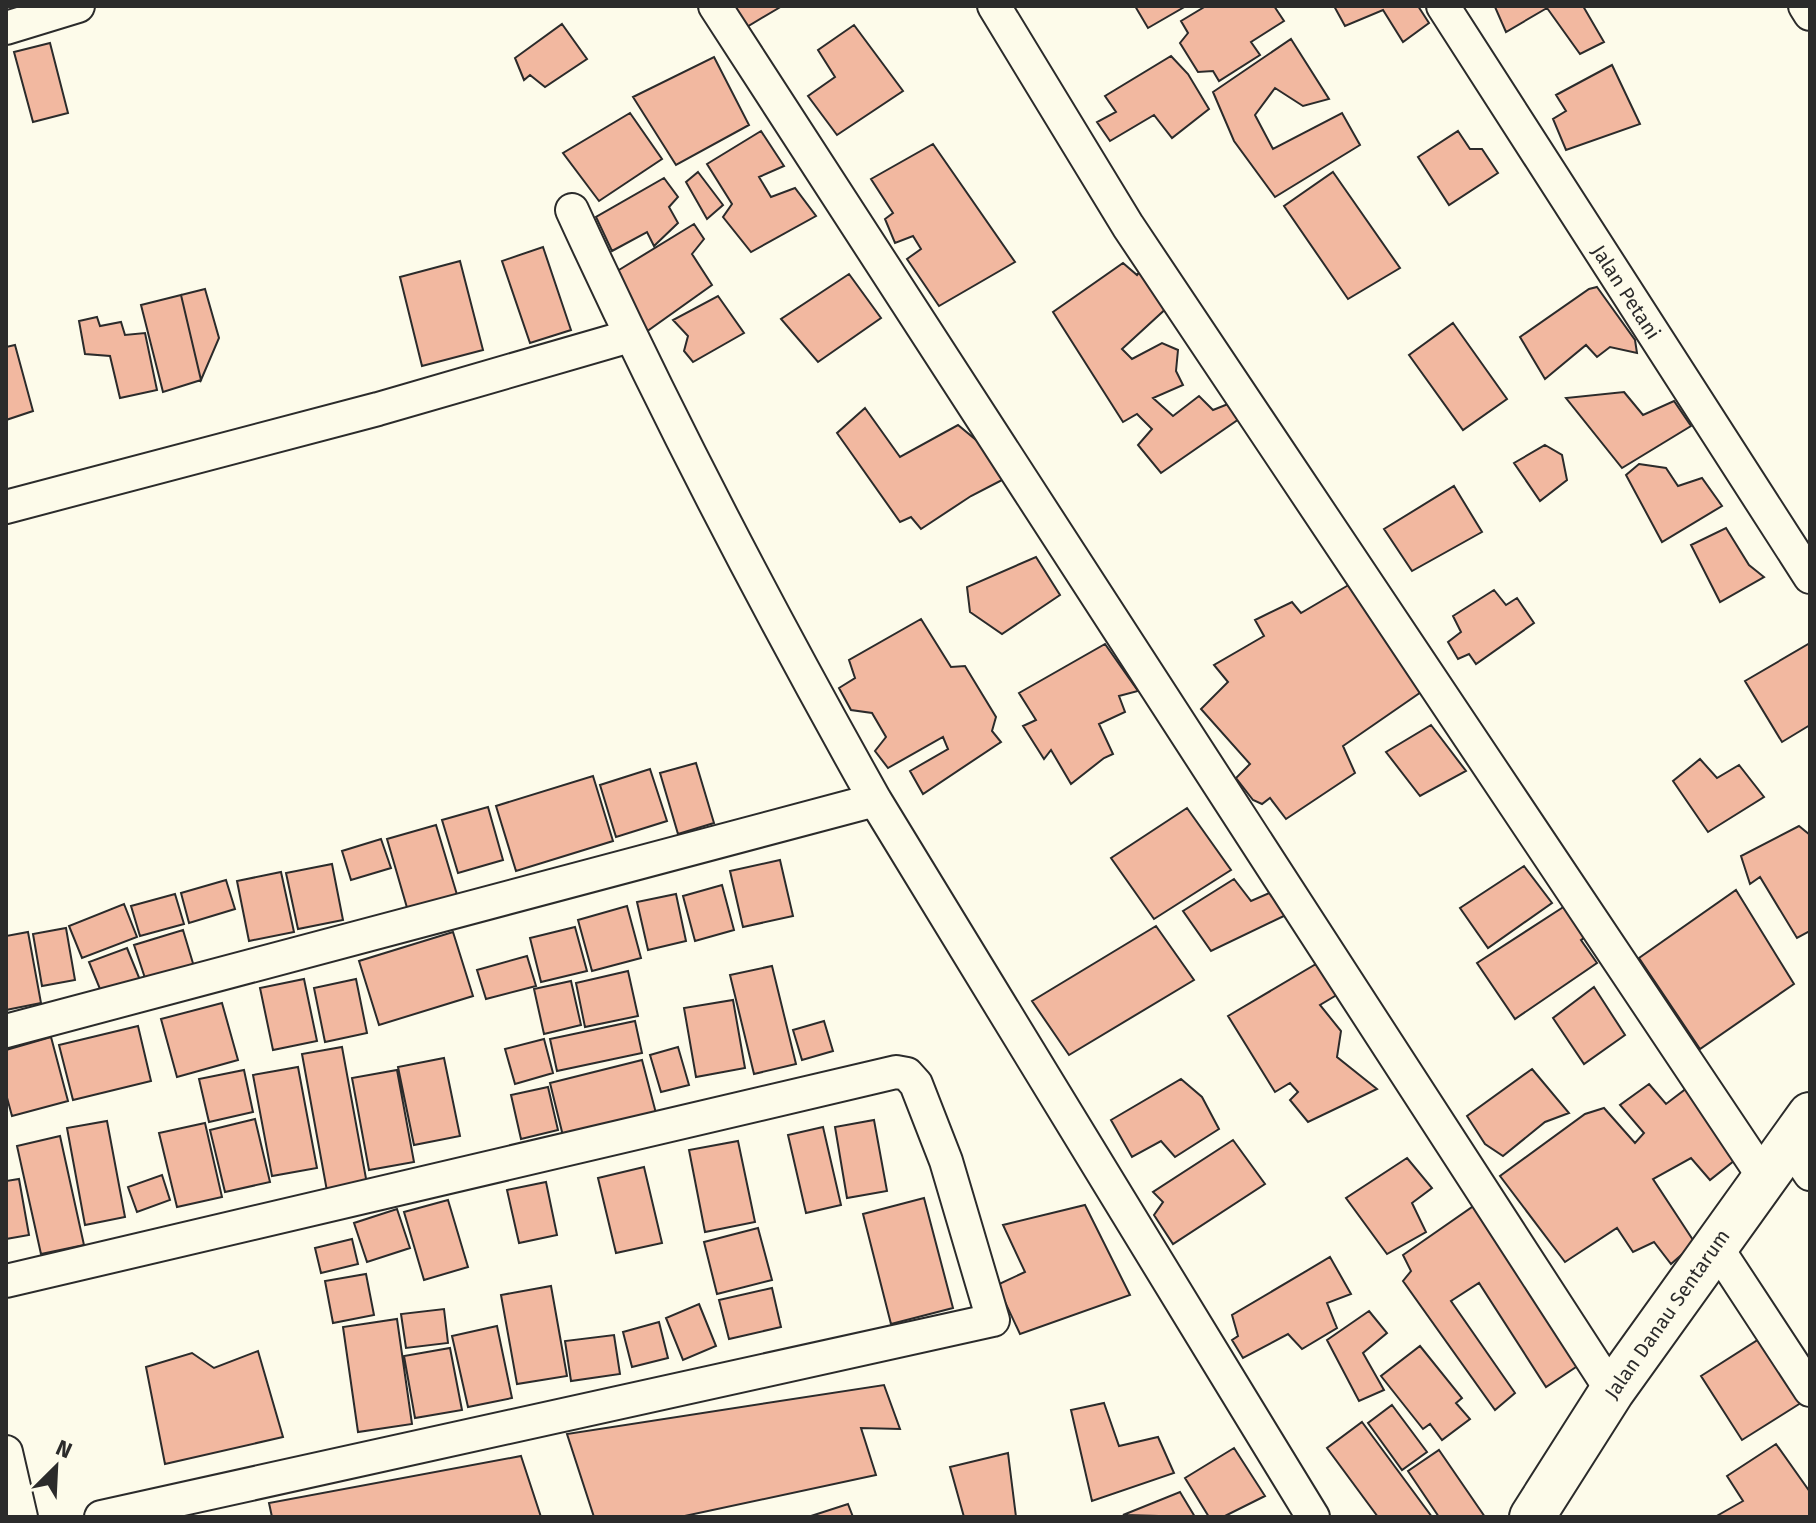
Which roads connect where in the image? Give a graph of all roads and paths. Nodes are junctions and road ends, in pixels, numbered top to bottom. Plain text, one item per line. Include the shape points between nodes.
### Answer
1 (78, 6) edge
2 (715, 6) edge
3 (994, 6) edge
4 (1443, 6) edge
5 (1805, 6) edge
6 (1810, 14) edge
7 (6, 28) edge
8 (572, 210) dead end
9 (630, 336) junction
10 (6, 507) edge
11 (1810, 577) edge
12 (875, 800) junction
13 (6, 1031) edge
14 (1803, 1144) edge
15 (1765, 1179) junction
16 (1715, 1245) junction
17 (6, 1281) edge
18 (1810, 1390) edge
19 (1612, 1391) junction
20 (6, 1452) edge
21 (1547, 1510) edge
22 (21, 1517) edge
23 (101, 1517) edge
24 (1313, 1517) edge

1 - 7 street
2 - 19 street
3 - 15 street via 1128,226
4 - 11 street, Jalan Petani
5 - 6 street
8 - 9 street
9 - 10 street
9 - 12 street
12 - 13 street
12 - 24 street
14 - 15 street, Jalan Danau Sentarum
15 - 16 street, Jalan Danau Sentarum
16 - 18 street
16 - 19 street, Jalan Danau Sentarum
17 - 23 street via 896,1072 916,1084 946,1161 993,1320
19 - 21 street, Jalan Danau Sentarum
20 - 22 street

